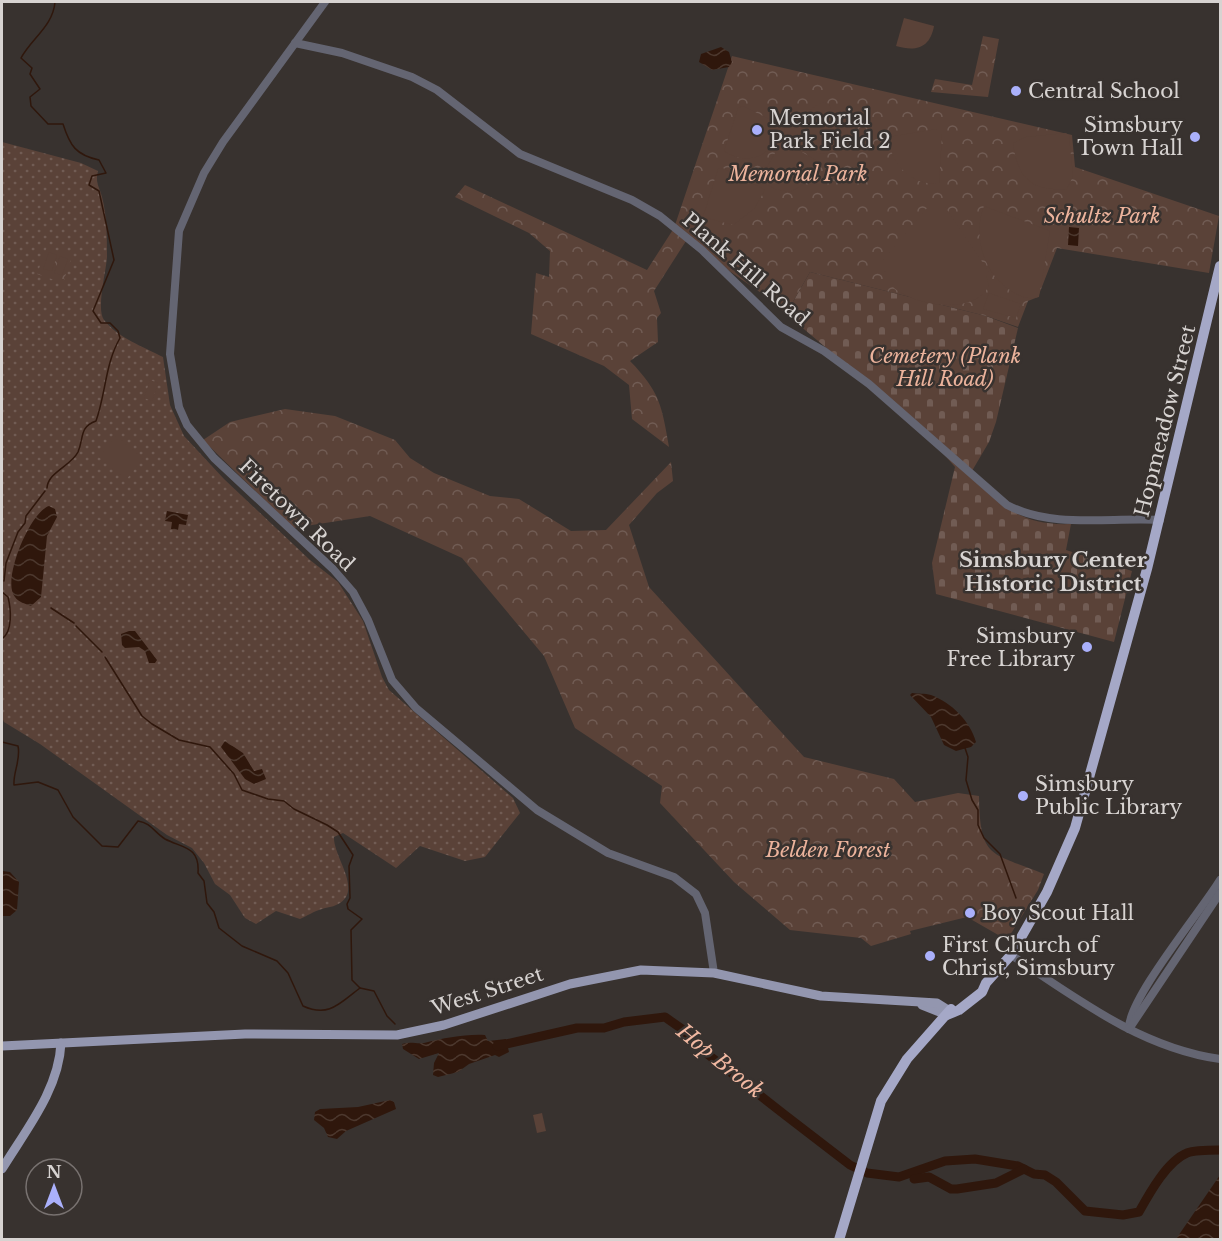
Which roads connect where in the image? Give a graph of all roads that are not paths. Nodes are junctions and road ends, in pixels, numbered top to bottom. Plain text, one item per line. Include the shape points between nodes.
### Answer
1 (325, 2) edge
2 (295, 43) junction
3 (1221, 266) edge
4 (1160, 520) junction
5 (1221, 880) edge
6 (1221, 893) edge
7 (1011, 955) junction
8 (714, 973) junction
9 (947, 1015) junction
10 (1130, 1029) junction
11 (61, 1043) junction
12 (2, 1046) edge
13 (1221, 1059) edge
14 (2, 1169) edge
15 (839, 1239) edge

1 - 2 street, Firetown Road
2 - 4 street, Plank Hill Road via 342,53 412,77 437,90 520,154 632,200 660,216 702,250 781,327 824,351 869,384 1007,505 1048,519
2 - 8 street, Firetown Road via 217,150 179,231 170,354 176,398 183,417 214,458 342,579 361,605 392,680 416,708 537,810 608,853 674,877 696,894 705,913
3 - 4 highway, Hopmeadow Street
4 - 7 highway, Hopmeadow Street via 1075,828 1047,892
5 - 10 street via 1153,977 1129,1020
6 - 10 street
7 - 9 highway, Hopmeadow Street via 986,983 977,986
7 - 10 street
8 - 9 main road, West Street via 793,992 942,1005
8 - 11 main road, West Street via 651,970 597,977 444,1025 397,1035 245,1034
9 - 15 highway, Hopmeadow Street via 907,1059 888,1087 876,1113
10 - 13 street via 1175,1049
11 - 12 main road, West Street
11 - 14 main road via 50,1088

